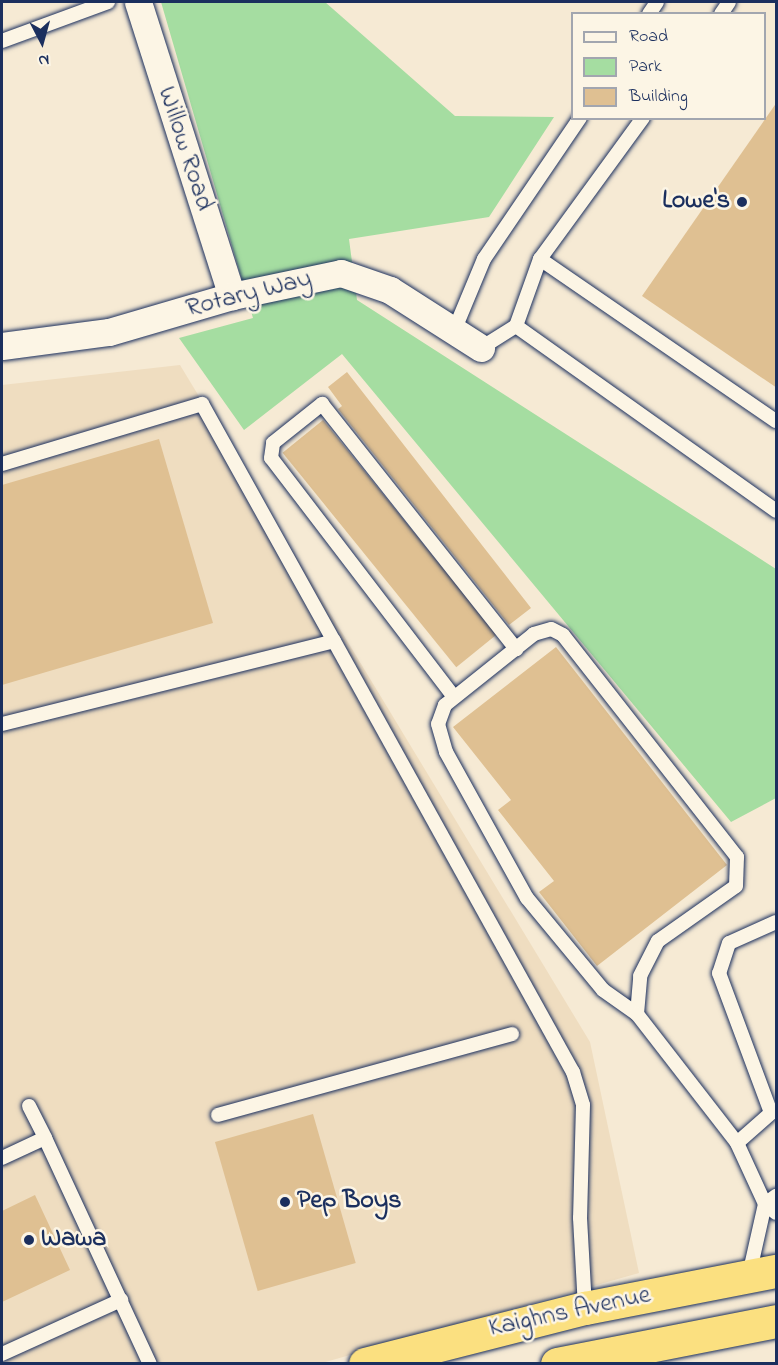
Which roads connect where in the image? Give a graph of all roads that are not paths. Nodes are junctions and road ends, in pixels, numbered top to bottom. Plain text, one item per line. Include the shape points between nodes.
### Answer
1 (108, 2) edge
2 (138, 2) edge
3 (2, 41) edge
4 (579, 120) edge
5 (642, 120) edge
6 (540, 259) junction
7 (232, 296) junction
8 (516, 326) junction
9 (453, 331) junction
10 (2, 346) edge
11 (481, 348) joint
12 (777, 421) edge
13 (2, 464) edge
14 (777, 511) edge
15 (334, 641) junction
16 (516, 649) junction
17 (454, 697) junction
18 (2, 724) edge
19 (777, 922) edge
20 (637, 1014) junction
21 (512, 1034) dead end
22 (29, 1106) dead end
23 (218, 1115) dead end
24 (45, 1138) junction
25 (737, 1143) junction
26 (2, 1158) edge
27 (771, 1200) edge
28 (777, 1213) edge
29 (762, 1274) edge
30 (121, 1300) junction
31 (585, 1308) junction
32 (777, 1321) edge
33 (2, 1354) edge
34 (146, 1362) edge
35 (365, 1364) edge
36 (557, 1364) edge

1 - 3 lane
2 - 7 street, Willow Road
4 - 9 lane via 484,259
5 - 6 lane
6 - 8 lane
6 - 12 lane
7 - 9 street, Rotary Way via 341,273 390,290
7 - 10 street, Rotary Way via 109,332
8 - 11 lane
8 - 14 lane
9 - 11 street, Rotary Way
13 - 15 lane via 202,404
15 - 18 lane
15 - 31 lane via 573,1072 583,1105 580,1218
16 - 17 lane
16 - 17 lane via 322,404 273,443 272,458 281,477
16 - 20 lane via 543,632 551,630 563,635 737,857 736,886 658,941 640,976
17 - 20 lane via 445,705 438,724 446,752 526,898 603,990
19 - 25 lane via 729,943 719,973 771,1113
20 - 25 lane
21 - 23 lane
22 - 24 lane
24 - 26 lane
24 - 30 lane
25 - 27 lane
27 - 28 lane
27 - 29 lane
29 - 31 highway, Kaighns Avenue
30 - 33 lane
30 - 34 lane
31 - 35 highway, Kaighns Avenue
32 - 36 highway, Kaighns Avenue

